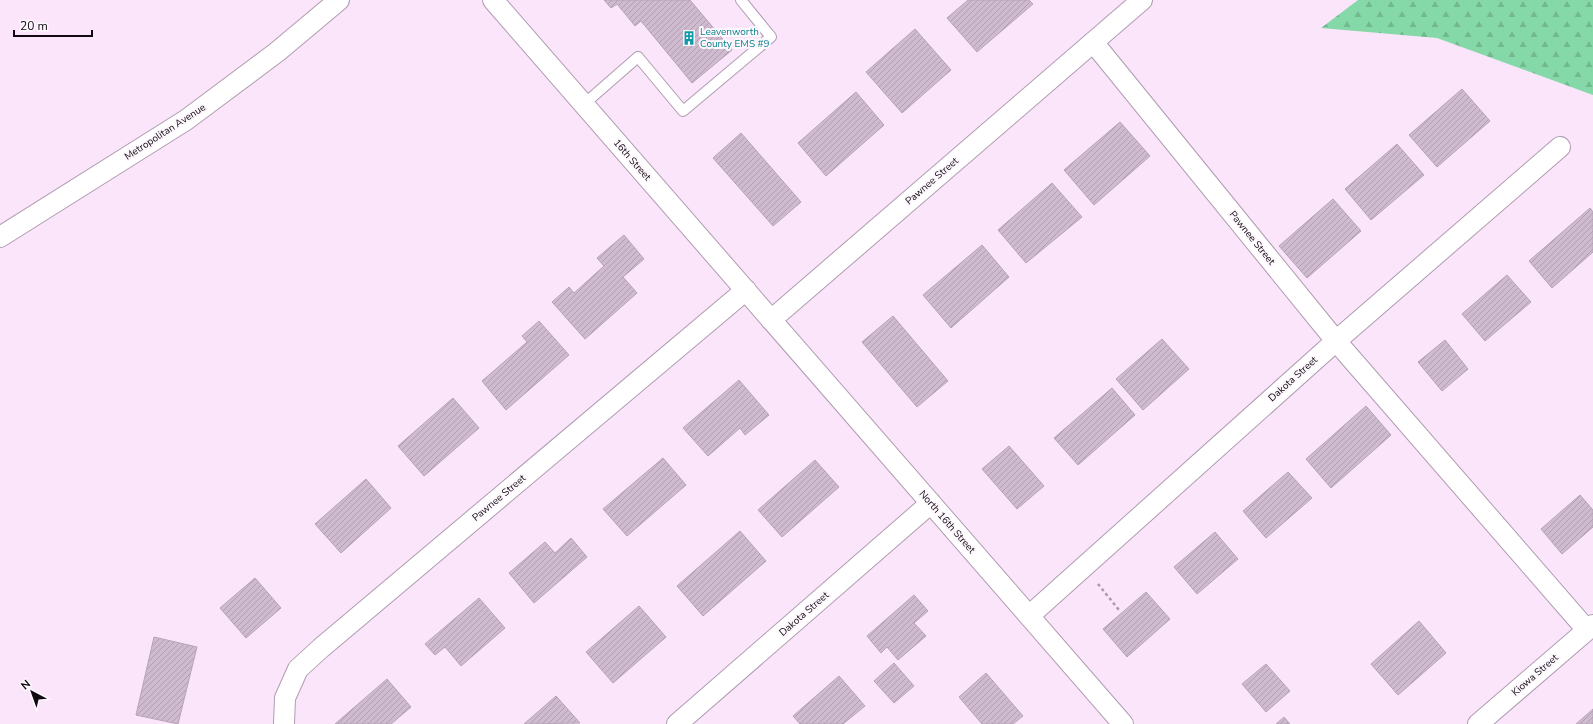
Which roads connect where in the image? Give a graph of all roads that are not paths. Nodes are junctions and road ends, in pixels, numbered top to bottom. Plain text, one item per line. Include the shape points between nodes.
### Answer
1 (339, 0) edge
2 (493, 0) edge
3 (741, 0) edge
4 (1142, 0) edge
5 (1093, 42) junction
6 (583, 105) junction
7 (1560, 147) dead end
8 (0, 237) edge
9 (746, 290) junction
10 (771, 320) junction
11 (1336, 341) junction
12 (931, 503) junction
13 (1029, 616) junction
14 (1590, 628) edge
15 (284, 724) edge
16 (677, 724) edge
17 (1123, 724) edge
18 (1478, 724) edge

1 - 8 street, Metropolitan Avenue via 277,52 186,120
2 - 6 street, 16th Street
3 - 6 lane via 771,37 683,111 638,57
4 - 5 street, Pawnee Street
5 - 10 street, Pawnee Street
5 - 11 street, Pawnee Street
6 - 9 street, 16th Street
7 - 11 street, Dakota Street
9 - 10 street, 16th Street
9 - 15 street, Pawnee Street via 298,669 285,698
10 - 12 street, North 16th Street
11 - 13 street, Dakota Street
11 - 14 street, Pawnee Street
12 - 13 street, North 16th Street
12 - 16 street, Dakota Street
13 - 17 street, North 16th Street
14 - 18 street, Kiowa Street

